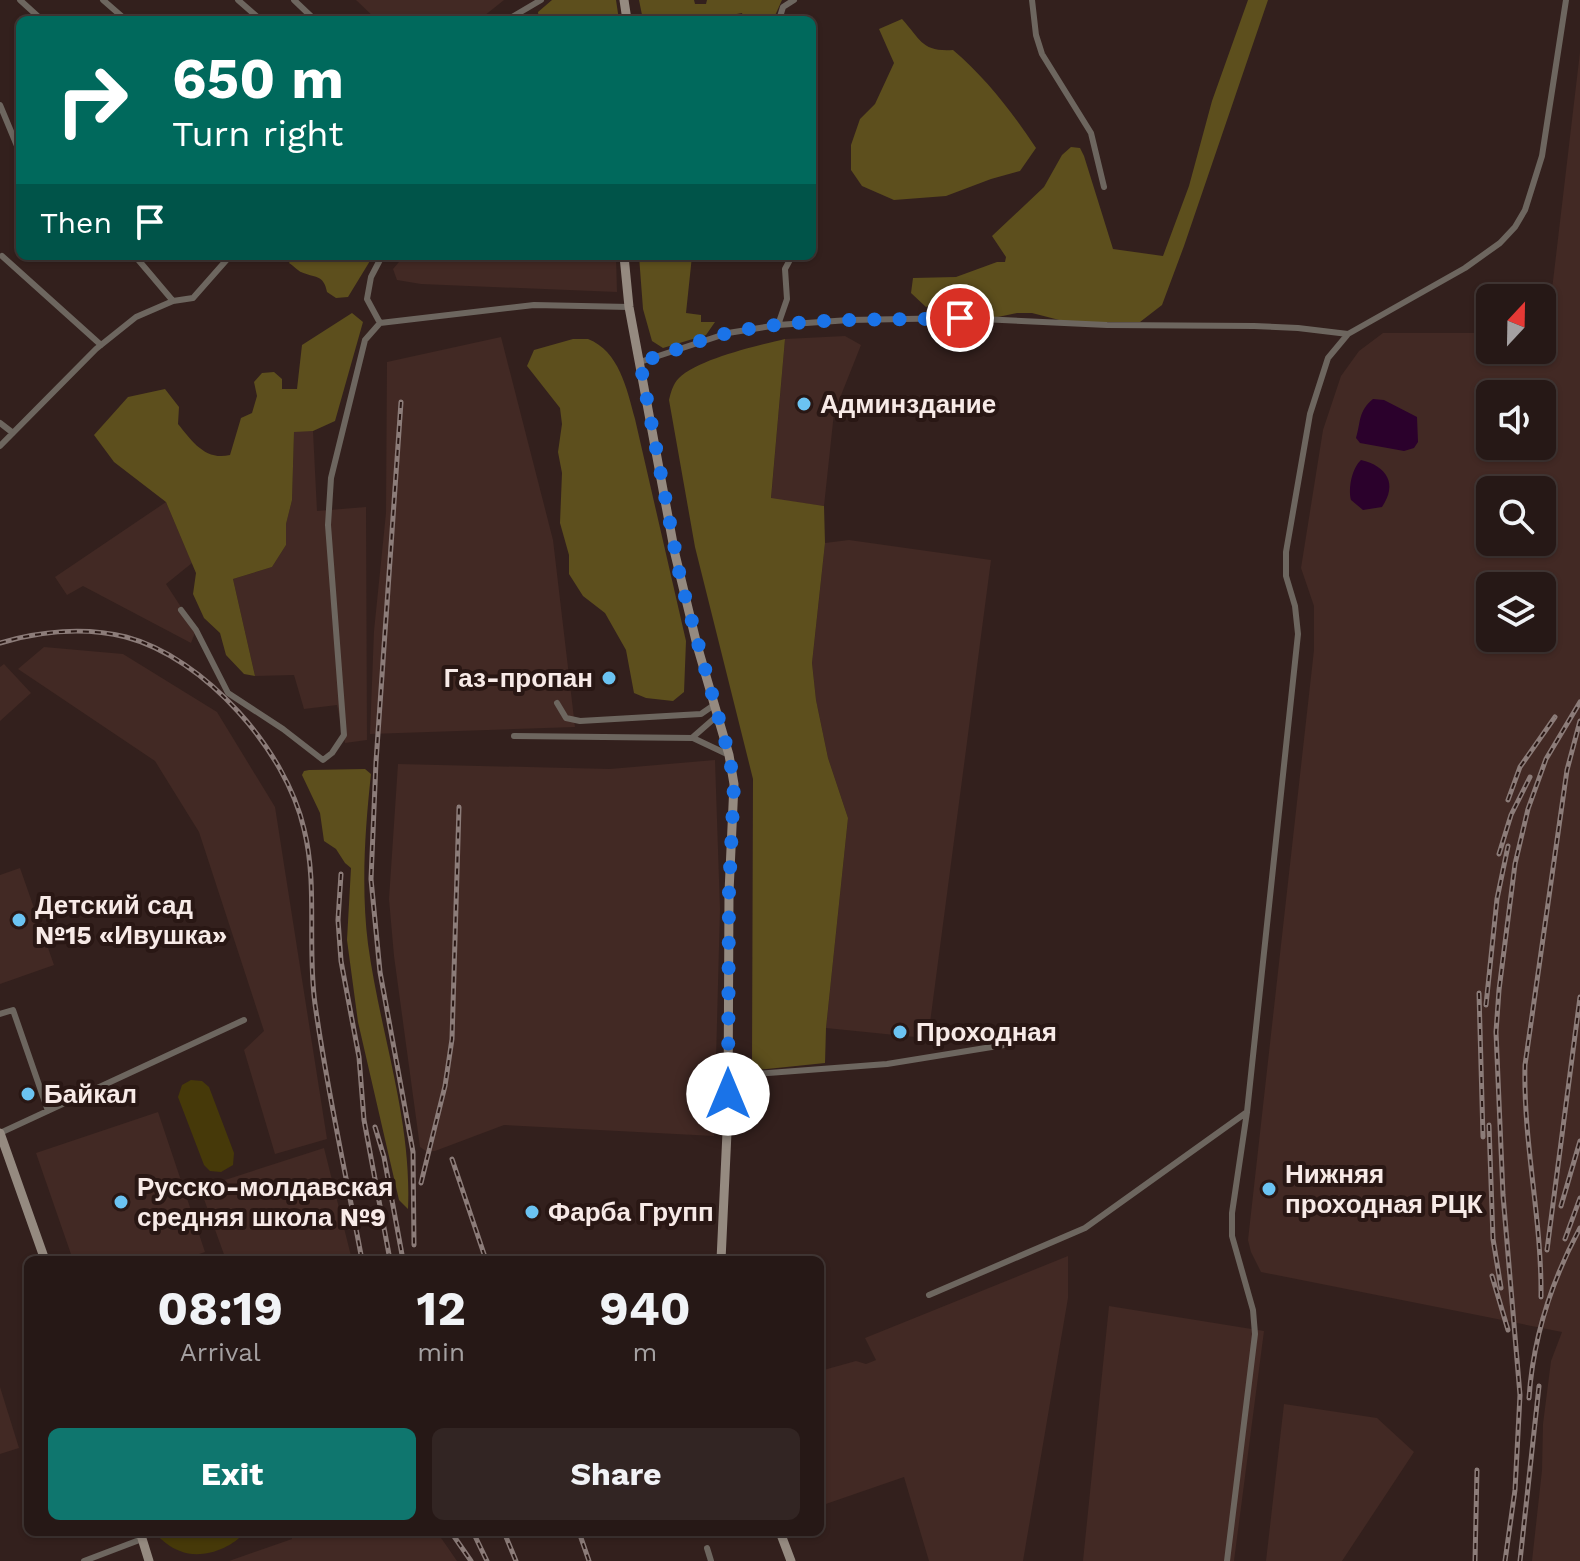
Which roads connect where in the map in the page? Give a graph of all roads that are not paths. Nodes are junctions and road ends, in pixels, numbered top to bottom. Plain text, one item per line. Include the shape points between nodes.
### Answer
1 (20, 0) edge
2 (103, 0) edge
3 (238, 0) edge
4 (294, 0) edge
5 (541, 0) edge
6 (794, 0) edge
7 (1032, 0) edge
8 (1566, 0) edge
9 (38, 16) edge
10 (121, 16) edge
11 (256, 16) edge
12 (311, 16) edge
13 (514, 16) edge
14 (780, 16) edge
15 (0, 105) edge
16 (16, 143) edge
17 (1104, 187) dead end
18 (2, 256) dead end
19 (138, 260) edge
20 (226, 260) edge
21 (380, 260) edge
22 (624, 260) edge
23 (790, 260) edge
24 (173, 301) junction
25 (629, 307) junction
26 (380, 323) junction
27 (778, 325) junction
28 (1348, 334) junction
29 (101, 345) junction
30 (640, 362) junction
31 (0, 423) edge
32 (13, 433) junction
33 (0, 446) edge
34 (181, 610) dead end
35 (557, 703) dead end
36 (714, 705) junction
37 (717, 716) junction
38 (514, 736) dead end
39 (693, 738) junction
40 (729, 755) junction
41 (0, 1014) edge
42 (244, 1020) dead end
43 (1017, 1026) dead end
44 (728, 1076) junction
45 (48, 1111) junction
46 (1247, 1112) junction
47 (0, 1133) edge
48 (44, 1256) edge
49 (721, 1256) edge
50 (929, 1295) dead end
51 (141, 1536) edge
52 (782, 1536) edge
53 (707, 1548) dead end
54 (84, 1561) edge
55 (149, 1561) edge
56 (711, 1561) edge
57 (791, 1561) edge
58 (1227, 1561) edge

1 - 9 street
2 - 10 street
3 - 11 street
4 - 12 street
5 - 13 street
6 - 14 street
7 - 17 street via 1042,54 1091,133
8 - 28 street via 1542,156 1515,227 1465,268
15 - 16 street
18 - 29 street
19 - 24 street
20 - 24 street via 193,298
21 - 26 street via 367,299
22 - 25 main road
23 - 27 street via 785,269 787,299
24 - 29 street via 136,317
25 - 26 street via 534,305
25 - 30 main road
26 - 34 street via 365,340 331,478 328,525 344,735 332,753 323,760 228,693
27 - 28 street via 960,318
27 - 30 street via 728,333
28 - 46 street via 1328,358 1310,414 1286,552 1298,634
29 - 32 street
30 - 36 main road via 681,582
31 - 32 street
32 - 33 street
35 - 36 street via 566,718 580,721 701,714
36 - 37 main road
37 - 39 street
37 - 40 main road
38 - 39 street
39 - 40 street
40 - 44 main road via 734,784
41 - 45 street via 13,1010
42 - 45 street
43 - 44 street via 1004,1045 887,1064
44 - 49 main road
45 - 47 street
46 - 50 street via 1085,1228
46 - 58 street via 1232,1236 1255,1334
47 - 48 main road
51 - 54 street
51 - 55 main road
52 - 57 main road
53 - 56 street

